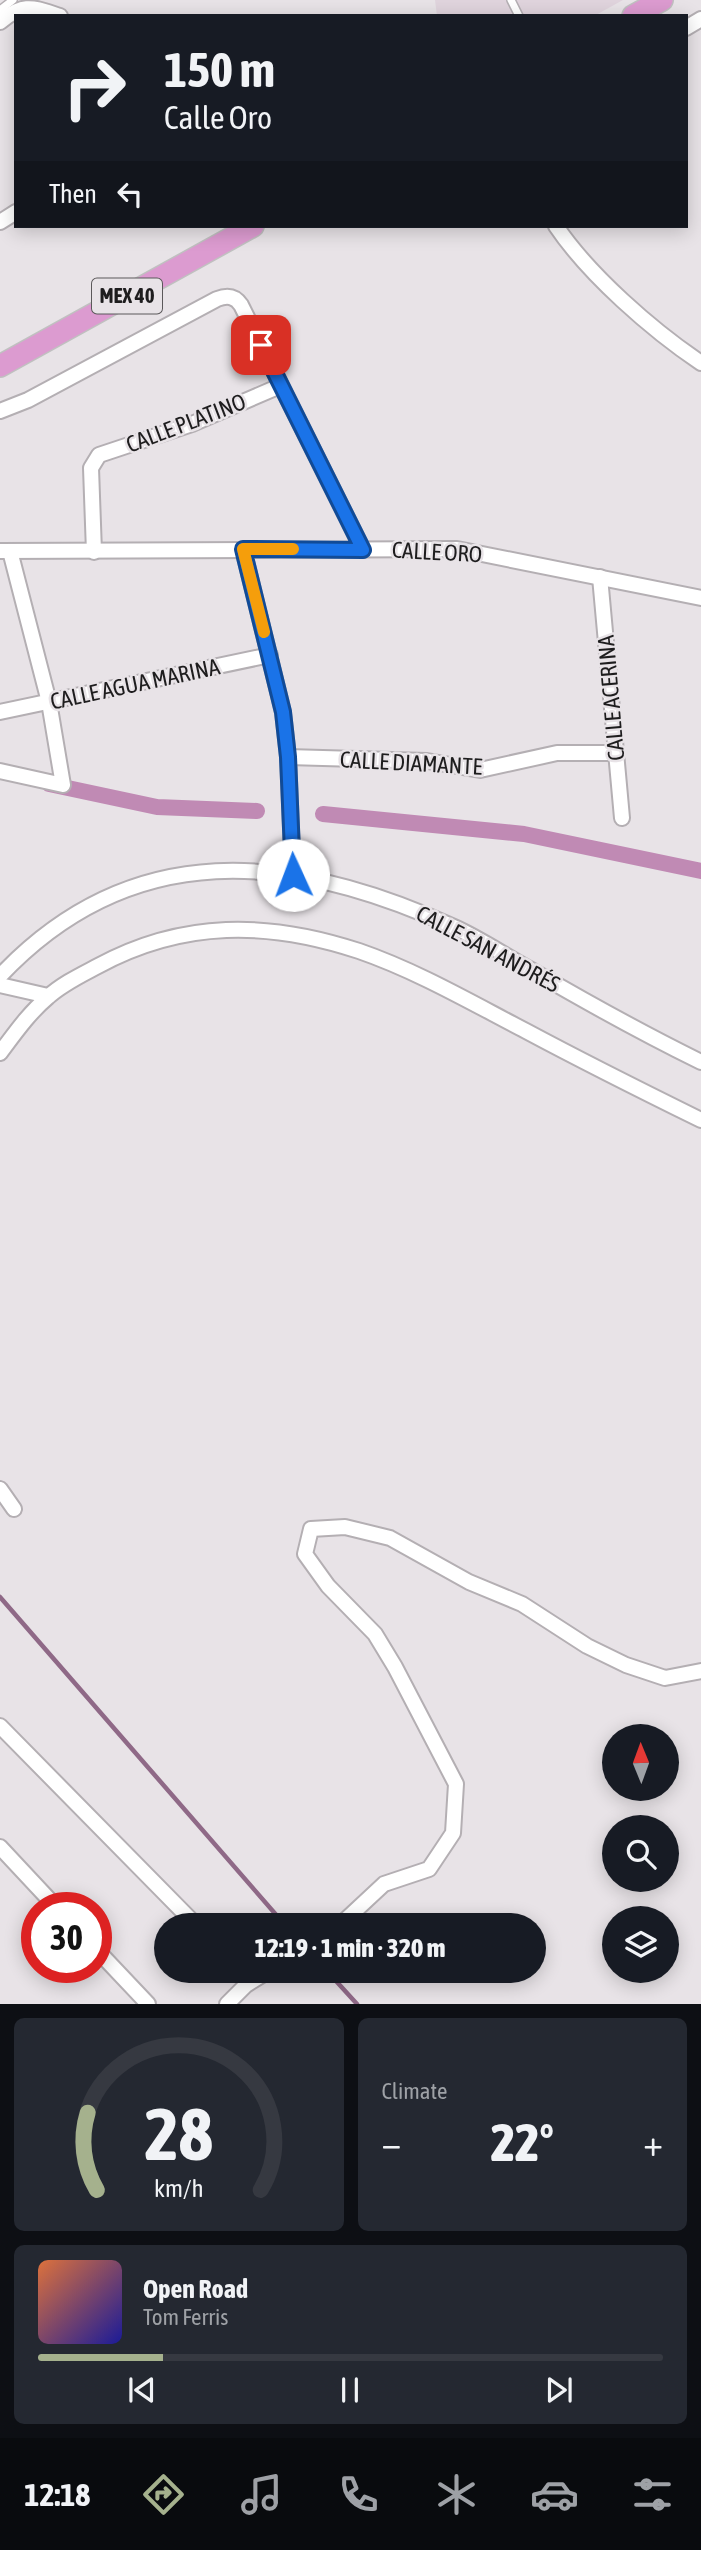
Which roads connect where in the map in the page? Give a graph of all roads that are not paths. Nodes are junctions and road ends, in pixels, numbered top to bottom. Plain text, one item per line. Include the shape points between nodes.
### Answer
1 (662, 0) edge
2 (6, 11) edge
3 (52, 14) edge
4 (637, 14) edge
5 (249, 228) edge
6 (557, 228) edge
7 (701, 363) edge
8 (0, 366) edge
9 (280, 386) junction
10 (0, 411) edge
11 (243, 549) junction
12 (363, 550) junction
13 (5, 551) edge
14 (94, 552) junction
15 (600, 577) junction
16 (701, 598) edge
17 (270, 655) junction
18 (48, 702) junction
19 (0, 712) edge
20 (616, 753) junction
21 (288, 757) junction
22 (0, 771) edge
23 (622, 818) dead end
24 (293, 875) junction
25 (0, 976) edge
26 (0, 985) edge
27 (48, 996) junction
28 (0, 1053) edge
29 (701, 1062) edge
30 (701, 1120) edge
31 (0, 1489) edge
32 (14, 1509) dead end
33 (701, 1671) edge
34 (0, 1726) edge
35 (0, 1847) edge
36 (42, 1892) edge
37 (184, 1913) edge
38 (353, 1913) edge
39 (112, 1966) edge
40 (249, 1983) edge
41 (246, 1985) joint
42 (148, 2004) edge
43 (227, 2004) edge

1 - 4 main road
2 - 3 street via 26,7
5 - 8 main road, MEX 40
6 - 7 street via 592,268
9 - 10 street via 242,305 232,297 217,299
9 - 12 street
9 - 14 street, CALLE PLATINO via 93,461
11 - 12 street, CALLE ORO
11 - 14 street, CALLE ORO
11 - 17 street
12 - 15 street, CALLE ORO via 457,549
13 - 14 street, CALLE ORO
13 - 18 street
15 - 16 street, CALLE ORO
15 - 20 street, CALLE ACERINA
17 - 18 street, CALLE AGUA MARINA
17 - 21 street
18 - 19 street, CALLE AGUA MARINA
18 - 22 street via 63,785
20 - 21 street, CALLE DIAMANTE via 557,753 480,770 427,761
20 - 23 street, CALLE ACERINA
21 - 24 street
24 - 25 street, CALLE SAN ANDRÉS via 206,870 174,874 120,891 61,925
24 - 29 street, CALLE SAN ANDRÉS via 377,897 457,928
26 - 27 street
27 - 28 street
27 - 30 street via 108,960 172,936 215,930 294,934 394,965
31 - 32 street
33 - 38 street via 665,1678 626,1665 522,1604 469,1582 390,1538 345,1527 311,1529 304,1554 328,1586 375,1633 456,1784 453,1833 429,1869 384,1884
34 - 37 street
35 - 36 street
39 - 42 street
40 - 41 street
41 - 43 street

